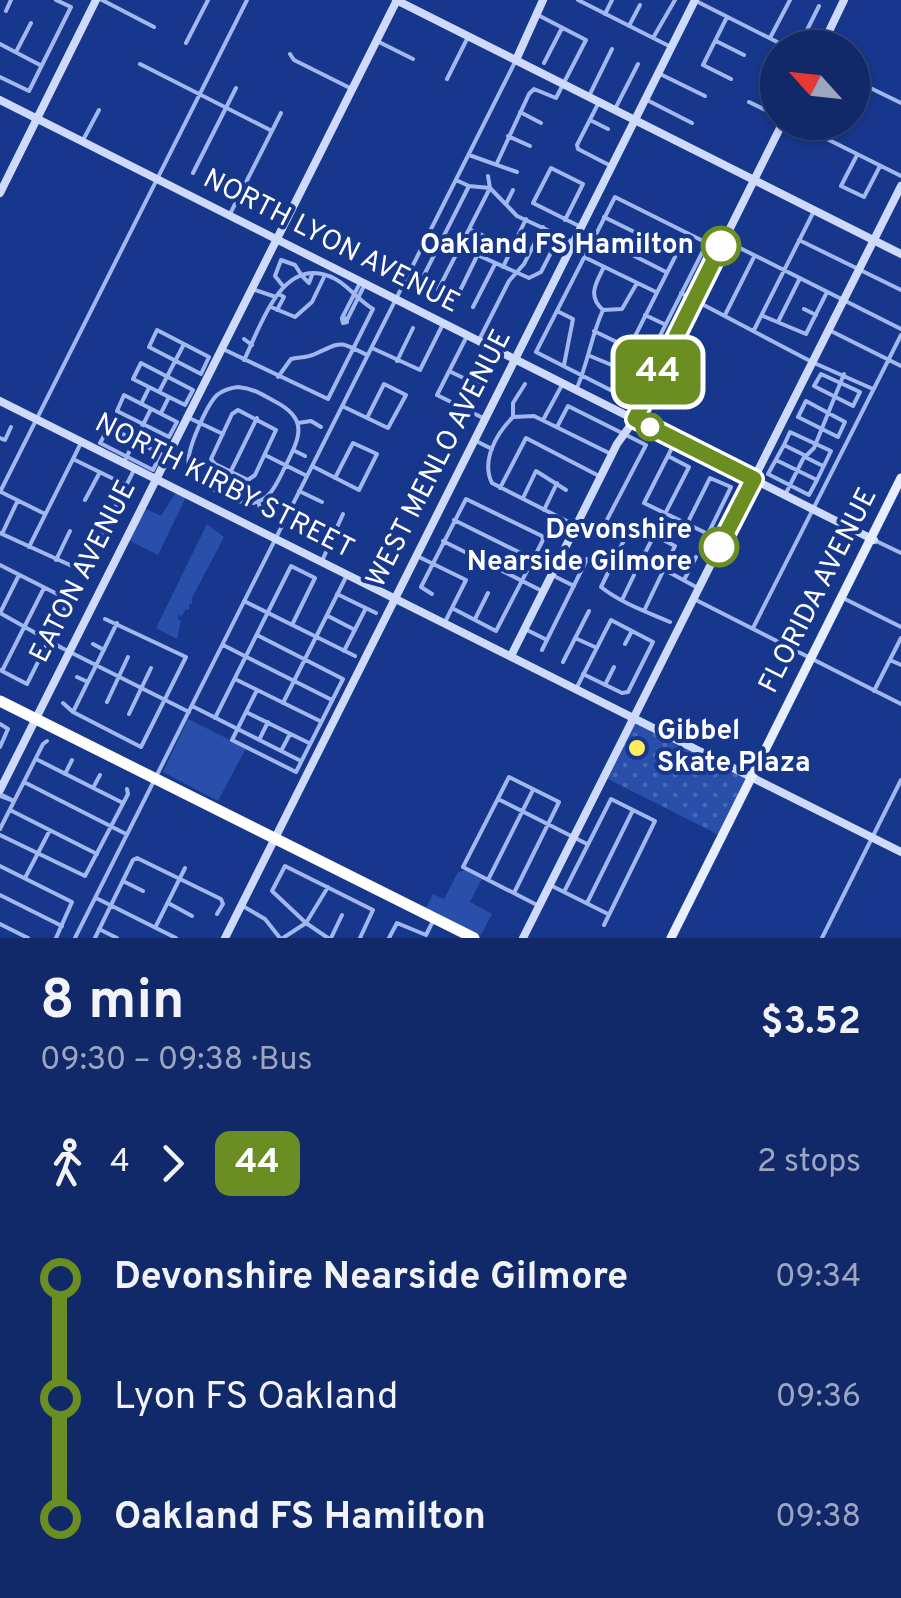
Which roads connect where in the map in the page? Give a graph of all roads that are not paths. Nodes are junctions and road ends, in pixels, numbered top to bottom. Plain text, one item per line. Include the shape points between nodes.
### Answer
1 (11, 0) edge
2 (56, 0) edge
3 (99, 0) edge
4 (208, 0) edge
5 (247, 0) edge
6 (396, 0) edge
7 (542, 0) edge
8 (578, 0) edge
9 (612, 0) edge
10 (674, 0) edge
11 (695, 0) edge
12 (790, 0) edge
13 (844, 0) edge
14 (640, 4) dead end
15 (819, 6) dead end
16 (6, 11) dead end
17 (536, 14) junction
18 (606, 14) junction
19 (727, 17) junction
20 (32, 23) dead end
21 (630, 26) junction
22 (154, 27) dead end
23 (562, 28) junction
24 (774, 30) edge
25 (807, 30) edge
26 (830, 30) edge
27 (760, 33) edge
28 (468, 37) junction
29 (653, 38) junction
30 (376, 41) junction
31 (716, 41) junction
32 (0, 44) edge
33 (186, 44) dead end
34 (671, 46) junction
35 (612, 49) dead end
36 (16, 52) junction
37 (290, 54) dead end
38 (744, 55) dead end
39 (413, 60) dead end
40 (516, 60) junction
41 (544, 63) dead end
42 (140, 64) dead end
43 (638, 64) dead end
44 (42, 65) junction
45 (658, 73) junction
46 (0, 77) edge
47 (447, 79) dead end
48 (731, 79) dead end
49 (564, 84) junction
50 (236, 88) dead end
51 (870, 88) edge
52 (352, 89) junction
53 (200, 94) junction
54 (588, 96) junction
55 (705, 96) dead end
56 (0, 100) edge
57 (644, 100) junction
58 (599, 102) junction
59 (749, 102) dead end
60 (901, 104) edge
61 (226, 107) junction
62 (760, 107) edge
63 (614, 109) junction
64 (99, 110) dead end
65 (281, 112) dead end
66 (520, 112) junction
67 (36, 119) junction
68 (635, 119) junction
69 (590, 120) junction
70 (692, 122) dead end
71 (541, 123) dead end
72 (608, 129) dead end
73 (272, 130) junction
74 (508, 136) junction
75 (774, 140) edge
76 (829, 140) edge
77 (82, 142) junction
78 (530, 146) dead end
79 (857, 154) junction
80 (468, 155) junction
81 (498, 163) junction
82 (611, 166) junction
83 (880, 166) junction
84 (517, 172) dead end
85 (193, 173) dead end
86 (488, 176) dead end
87 (901, 176) edge
88 (158, 180) junction
89 (456, 180) junction
90 (754, 180) junction
91 (469, 186) junction
92 (901, 186) edge
93 (490, 188) junction
94 (513, 190) dead end
95 (0, 193) edge
96 (506, 204) junction
97 (890, 207) junction
98 (814, 210) junction
99 (901, 212) edge
100 (229, 216) junction
101 (604, 217) junction
102 (527, 220) junction
103 (566, 220) junction
104 (581, 227) junction
105 (543, 228) junction
106 (469, 229) junction
107 (559, 236) junction
108 (594, 236) junction
109 (442, 238) junction
110 (276, 240) junction
111 (724, 240) junction
112 (799, 240) junction
113 (874, 240) junction
114 (573, 243) junction
115 (460, 247) junction
116 (512, 249) junction
117 (901, 254) edge
118 (477, 256) junction
119 (584, 256) junction
120 (754, 256) junction
121 (495, 264) junction
122 (503, 267) junction
123 (604, 267) junction
124 (560, 269) junction
125 (859, 269) junction
126 (784, 270) junction
127 (667, 272) junction
128 (516, 274) junction
129 (325, 275) junction
130 (302, 276) junction
131 (574, 276) junction
132 (799, 279) junction
133 (420, 281) dead end
134 (637, 283) junction
135 (284, 287) junction
136 (255, 288) junction
137 (438, 290) dead end
138 (901, 290) edge
139 (359, 291) junction
140 (828, 292) junction
141 (657, 293) junction
142 (681, 293) junction
143 (277, 296) junction
144 (456, 298) dead end
145 (395, 300) junction
146 (695, 300) junction
147 (844, 300) junction
148 (473, 307) dead end
149 (274, 309) junction
150 (804, 309) dead end
151 (603, 310) junction
152 (557, 311) junction
153 (257, 314) dead end
154 (646, 315) junction
155 (725, 315) junction
156 (761, 315) junction
157 (816, 315) junction
158 (265, 318) junction
159 (344, 319) dead end
160 (778, 322) junction
161 (443, 324) junction
162 (665, 325) junction
163 (413, 328) dead end
164 (754, 330) junction
165 (828, 330) junction
166 (594, 331) junction
167 (901, 332) edge
168 (467, 336) junction
169 (244, 340) dead end
170 (478, 342) junction
171 (184, 344) junction
172 (252, 345) junction
173 (371, 348) junction
174 (629, 348) junction
175 (222, 349) junction
176 (353, 349) junction
177 (590, 356) junction
178 (366, 357) junction
179 (176, 360) junction
180 (244, 360) junction
181 (515, 360) junction
182 (889, 360) junction
183 (397, 361) junction
184 (812, 362) junction
185 (564, 365) junction
186 (486, 366) dead end
187 (901, 366) edge
188 (449, 371) junction
189 (844, 374) junction
190 (583, 376) junction
191 (167, 377) junction
192 (278, 377) junction
193 (225, 380) dead end
194 (840, 382) junction
195 (562, 383) junction
196 (525, 384) dead end
197 (150, 388) junction
198 (228, 388) junction
199 (874, 389) junction
200 (576, 390) junction
201 (160, 392) junction
202 (169, 397) junction
203 (834, 397) junction
204 (141, 404) junction
205 (1, 405) edge
206 (342, 406) junction
207 (151, 408) junction
208 (828, 413) junction
209 (161, 414) junction
210 (187, 417) junction
211 (513, 417) junction
212 (257, 418) junction
213 (367, 418) junction
214 (485, 419) junction
215 (635, 419) junction
216 (38, 420) junction
217 (543, 420) junction
218 (298, 423) junction
219 (143, 424) junction
220 (202, 424) junction
221 (12, 427) dead end
222 (321, 427) dead end
223 (557, 428) junction
224 (820, 428) junction
225 (222, 434) junction
226 (625, 434) junction
227 (2, 439) edge
228 (474, 440) junction
229 (676, 440) junction
230 (82, 441) junction
231 (135, 441) junction
232 (784, 444) junction
233 (815, 444) junction
234 (294, 450) junction
235 (492, 450) junction
236 (265, 455) junction
237 (612, 455) junction
238 (305, 456) dead end
239 (668, 456) junction
240 (806, 457) junction
241 (73, 459) junction
242 (126, 460) junction
243 (776, 460) junction
244 (189, 466) junction
245 (286, 466) junction
246 (312, 466) junction
247 (823, 466) junction
248 (134, 468) junction
249 (180, 470) dead end
250 (798, 471) junction
251 (100, 472) junction
252 (231, 472) junction
253 (306, 476) junction
254 (601, 477) junction
255 (156, 478) junction
256 (335, 478) junction
257 (754, 479) junction
258 (816, 480) junction
259 (558, 482) junction
260 (126, 485) junction
261 (900, 485) edge
262 (790, 486) junction
263 (500, 488) junction
264 (566, 490) dead end
265 (299, 491) junction
266 (0, 492) edge
267 (220, 492) junction
268 (785, 495) junction
269 (18, 500) junction
270 (86, 500) dead end
271 (522, 500) junction
272 (258, 501) junction
273 (322, 502) dead end
274 (212, 506) junction
275 (814, 509) junction
276 (544, 510) junction
277 (720, 510) junction
278 (261, 511) dead end
279 (665, 513) junction
280 (46, 514) junction
281 (343, 514) dead end
282 (735, 518) junction
283 (454, 520) junction
284 (687, 524) junction
285 (576, 526) junction
286 (70, 532) dead end
287 (1, 533) edge
288 (654, 535) junction
289 (276, 538) junction
290 (873, 539) junction
291 (443, 541) junction
292 (29, 547) junction
293 (645, 553) dead end
294 (901, 553) edge
295 (417, 556) junction
296 (696, 557) dead end
297 (533, 559) junction
298 (56, 560) junction
299 (587, 560) dead end
300 (322, 561) junction
301 (432, 564) junction
302 (0, 566) edge
303 (663, 570) junction
304 (347, 574) junction
305 (18, 575) junction
306 (552, 575) junction
307 (634, 575) dead end
308 (684, 580) junction
309 (522, 581) junction
310 (574, 586) junction
311 (44, 588) junction
312 (698, 588) junction
313 (543, 592) junction
314 (488, 593) dead end
315 (338, 594) junction
316 (432, 594) dead end
317 (396, 598) junction
318 (693, 598) junction
319 (843, 598) junction
320 (622, 600) junction
321 (244, 601) junction
322 (366, 608) junction
323 (452, 608) junction
324 (589, 611) dead end
325 (644, 611) junction
326 (0, 612) edge
327 (268, 613) junction
328 (376, 613) dead end
329 (326, 616) junction
330 (105, 619) dead end
331 (475, 620) junction
332 (670, 622) dead end
333 (117, 623) junction
334 (444, 623) junction
335 (292, 624) junction
336 (25, 626) junction
337 (524, 628) junction
338 (752, 628) junction
339 (901, 628) edge
340 (355, 630) junction
341 (632, 631) junction
342 (257, 635) junction
343 (316, 636) junction
344 (575, 638) junction
345 (901, 638) edge
346 (50, 640) junction
347 (547, 640) junction
348 (93, 644) dead end
349 (625, 644) dead end
350 (223, 645) junction
351 (597, 648) junction
352 (104, 650) junction
353 (344, 650) junction
354 (542, 650) dead end
355 (69, 652) junction
356 (355, 656) dead end
357 (511, 656) junction
358 (128, 657) dead end
359 (246, 657) junction
360 (813, 659) junction
361 (304, 660) junction
362 (890, 660) junction
363 (563, 662) dead end
364 (96, 666) junction
365 (901, 666) edge
366 (614, 667) dead end
367 (152, 668) dead end
368 (1, 671) edge
369 (584, 674) junction
370 (78, 676) dead end
371 (119, 677) junction
372 (235, 679) junction
373 (294, 681) junction
374 (88, 682) junction
375 (605, 685) junction
376 (142, 688) junction
377 (576, 689) junction
378 (257, 690) junction
379 (874, 691) junction
380 (164, 699) junction
381 (0, 700) edge
382 (332, 700) junction
383 (106, 702) dead end
384 (64, 703) dead end
385 (283, 703) junction
386 (901, 704) edge
387 (190, 709) junction
388 (72, 712) junction
389 (246, 712) junction
390 (129, 714) dead end
391 (36, 718) junction
392 (215, 718) junction
393 (633, 718) junction
394 (268, 722) junction
395 (321, 722) junction
396 (0, 724) edge
397 (779, 725) junction
398 (237, 729) junction
399 (290, 734) junction
400 (259, 740) junction
401 (48, 741) dead end
402 (310, 744) junction
403 (0, 747) edge
404 (281, 751) junction
405 (36, 758) junction
406 (72, 760) dead end
407 (301, 761) junction
408 (65, 774) junction
409 (100, 775) dead end
410 (156, 778) junction
411 (753, 778) junction
412 (901, 780) edge
413 (24, 782) junction
414 (93, 788) junction
415 (127, 789) dead end
416 (534, 790) junction
417 (0, 793) edge
418 (498, 799) junction
419 (14, 801) junction
420 (123, 803) junction
421 (202, 803) junction
422 (217, 807) junction
423 (10, 810) junction
424 (633, 810) junction
425 (522, 811) junction
426 (548, 824) junction
427 (111, 826) junction
428 (50, 830) junction
429 (0, 832) edge
430 (127, 834) junction
431 (574, 837) junction
432 (275, 838) junction
433 (872, 838) junction
434 (588, 844) junction
435 (901, 852) edge
436 (38, 854) junction
437 (97, 854) junction
438 (714, 856) junction
439 (0, 866) edge
440 (185, 868) dead end
441 (25, 878) junction
442 (180, 879) junction
443 (488, 880) junction
444 (123, 882) junction
445 (550, 884) junction
446 (328, 887) junction
447 (143, 892) dead end
448 (564, 892) junction
449 (514, 893) junction
450 (0, 894) edge
451 (96, 898) junction
452 (587, 903) junction
453 (168, 904) junction
454 (241, 905) junction
455 (111, 906) junction
456 (539, 906) junction
457 (218, 914) dead end
458 (610, 915) junction
459 (192, 916) dead end
460 (342, 916) dead end
461 (435, 918) junction
462 (306, 923) junction
463 (0, 924) edge
464 (604, 925) dead end
465 (62, 926) junction
466 (156, 928) junction
467 (99, 929) junction
468 (28, 938) edge
469 (56, 938) edge
470 (75, 938) edge
471 (95, 938) edge
472 (117, 938) edge
473 (176, 938) edge
474 (225, 938) edge
475 (282, 938) edge
476 (329, 938) edge
477 (360, 938) edge
478 (388, 938) edge
479 (474, 938) edge
480 (523, 938) edge
481 (673, 938) edge
482 (822, 938) edge

1 - 16 street
2 - 44 street via 71,7
3 - 22 street
3 - 67 street
4 - 33 street
5 - 53 street
6 - 28 street
6 - 30 street, EATON AVENUE
7 - 17 street
8 - 18 street
9 - 18 street
10 - 29 street
11 - 19 street
11 - 34 street, WEST MENLO AVENUE
12 - 24 street
13 - 26 street
14 - 21 street
15 - 25 street
17 - 23 street
17 - 40 street
18 - 21 street
19 - 27 street
19 - 31 street
20 - 36 street
21 - 29 street
23 - 41 street
23 - 49 street via 586,40
28 - 40 street
28 - 47 street
29 - 34 street
30 - 39 street
30 - 52 street, EATON AVENUE
31 - 38 street
31 - 48 street via 703,65
32 - 36 street
34 - 45 street, WEST MENLO AVENUE
35 - 54 street
36 - 44 street
37 - 52 street
40 - 49 street
40 - 80 street
42 - 53 street
43 - 63 street
44 - 46 street via 29,92
45 - 55 street
45 - 57 street, WEST MENLO AVENUE
49 - 54 street
49 - 66 street via 554,99 532,90
50 - 61 street
51 - 60 street
52 - 110 street, EATON AVENUE
53 - 61 street
53 - 88 street
54 - 58 street
56 - 67 street, NORTH LYON AVENUE
57 - 68 street, WEST MENLO AVENUE
57 - 70 street
58 - 63 street
58 - 69 street
59 - 62 street
61 - 73 street
61 - 85 street
63 - 68 street
64 - 77 street
65 - 73 street
66 - 71 street
66 - 74 street
67 - 77 street, NORTH LYON AVENUE
67 - 95 street
68 - 82 street, WEST MENLO AVENUE
68 - 90 street
69 - 72 street
69 - 82 street via 578,149
73 - 100 street
74 - 78 street
74 - 81 street
75 - 90 street
76 - 79 street
77 - 88 street, NORTH LYON AVENUE
79 - 83 street
79 - 83 street via 841,186 864,197
80 - 81 street
80 - 89 street
81 - 84 street
82 - 104 street, WEST MENLO AVENUE
83 - 87 street
86 - 93 street
88 - 100 street, NORTH LYON AVENUE
88 - 216 street
89 - 91 street
89 - 145 street
90 - 98 street
90 - 111 street
91 - 93 street
91 - 109 street
92 - 97 street
93 - 96 street
93 - 106 street
94 - 96 street
96 - 102 street
97 - 99 street
97 - 113 street
98 - 112 street
98 - 113 street
100 - 110 street, NORTH LYON AVENUE
101 - 108 street
101 - 127 street via 677,253
101 - 142 street via 615,197 707,243
102 - 105 street
102 - 116 street
103 - 103 street via 584,184 550,168 533,203
103 - 104 street
104 - 114 street, WEST MENLO AVENUE
105 - 107 street
105 - 128 street
106 - 115 street
106 - 116 street
107 - 114 street
107 - 128 street via 535,280
108 - 119 street
108 - 127 street
109 - 115 street
109 - 133 street
110 - 136 street, EATON AVENUE
110 - 139 street, NORTH LYON AVENUE
111 - 120 street
111 - 146 street
112 - 125 street
112 - 126 street
113 - 117 street
113 - 125 street
114 - 124 street, WEST MENLO AVENUE
115 - 118 street
115 - 137 street
116 - 122 street
118 - 121 street
118 - 144 street
119 - 123 street
119 - 131 street
120 - 126 street
120 - 155 street
121 - 122 street
121 - 148 street
122 - 128 street
123 - 134 street
123 - 151 street via 593,292
124 - 131 street
124 - 181 street, WEST MENLO AVENUE
125 - 138 street
125 - 147 street
126 - 132 street
126 - 156 street
127 - 141 street
128 - 170 street
129 - 130 street
129 - 139 street
129 - 149 street via 312,302 295,317
130 - 135 street
130 - 135 street via 295,264 281,260 275,276
131 - 152 street
132 - 140 street
132 - 160 street
134 - 141 street
134 - 151 street via 622,309
135 - 143 street
136 - 143 street
136 - 175 street, EATON AVENUE
139 - 145 street, NORTH LYON AVENUE
139 - 159 street
139 - 176 street via 373,309
140 - 147 street
140 - 157 street
141 - 154 street
142 - 146 street
142 - 162 street
143 - 149 street via 284,297
145 - 161 street, NORTH LYON AVENUE
145 - 173 street
146 - 155 street
146 - 215 street
147 - 165 street
147 - 167 street
149 - 158 street
150 - 157 street
151 - 166 street
152 - 185 street via 573,319
152 - 185 street via 536,352
153 - 158 street
154 - 162 street
154 - 174 street
155 - 164 street
156 - 160 street
156 - 164 street
157 - 160 street via 806,334
158 - 172 street
161 - 168 street, NORTH LYON AVENUE
161 - 183 street via 420,370
162 - 190 street via 628,398
163 - 183 street
164 - 184 street
165 - 182 street
165 - 184 street
166 - 174 street
166 - 177 street
167 - 182 street
168 - 170 street, NORTH LYON AVENUE
168 - 188 street
169 - 172 street
170 - 181 street, NORTH LYON AVENUE
171 - 179 street
171 - 179 street via 210,357 202,374
171 - 179 street via 157,330 149,347
172 - 180 street
173 - 178 street
173 - 183 street
174 - 177 street via 619,368
175 - 180 street
175 - 210 street, EATON AVENUE
176 - 178 street
176 - 192 street via 335,344 290,359
176 - 192 street via 329,398
177 - 190 street
178 - 206 street
179 - 191 street
180 - 192 street
181 - 195 street, NORTH LYON AVENUE
181 - 214 street, WEST MENLO AVENUE
182 - 187 street
182 - 199 street
184 - 189 street
184 - 257 street
185 - 190 street
186 - 188 street via 478,386
188 - 214 street via 437,395
189 - 194 street
189 - 199 street
190 - 200 street
191 - 197 street via 141,363 133,379
191 - 201 street
191 - 202 street via 193,390 185,406
193 - 198 street
194 - 203 street
194 - 203 street via 821,374 814,386
194 - 203 street via 860,392 853,406
195 - 200 street, NORTH LYON AVENUE
195 - 217 street
196 - 211 street via 512,403
197 - 201 street
197 - 204 street
198 - 218 street via 254,390 286,407
198 - 220 street via 216,396
199 - 275 street
200 - 215 street, NORTH LYON AVENUE
201 - 202 street
202 - 209 street
203 - 208 street
204 - 207 street
204 - 219 street via 124,396 116,411
205 - 216 street, NORTH KIRBY STREET
206 - 213 street
206 - 246 street
207 - 209 street
207 - 219 street
208 - 224 street
208 - 224 street via 845,422 838,437
208 - 224 street via 806,401 798,417
209 - 219 street via 177,422 169,438
210 - 220 street
210 - 255 street, EATON AVENUE
211 - 217 street
211 - 235 street
212 - 225 street via 238,410
212 - 236 street via 276,430
212 - 252 street
213 - 213 street via 384,384 406,394 388,428
214 - 228 street, WEST MENLO AVENUE
215 - 226 street
215 - 229 street, NORTH LYON AVENUE
216 - 230 street, NORTH KIRBY STREET
216 - 266 street
217 - 223 street
218 - 222 street via 311,420
218 - 234 street
219 - 231 street
220 - 225 street
220 - 244 street
221 - 227 street
223 - 226 street via 568,406
223 - 237 street
224 - 233 street
225 - 252 street via 211,459
226 - 237 street
226 - 285 street via 646,445 598,537
228 - 235 street
228 - 295 street, WEST MENLO AVENUE
229 - 239 street
229 - 257 street, NORTH LYON AVENUE
230 - 241 street
230 - 242 street, NORTH KIRBY STREET
231 - 242 street
231 - 242 street via 161,454 153,470
231 - 242 street via 108,427 100,443
232 - 233 street via 790,432
232 - 240 street
232 - 243 street
233 - 240 street
233 - 247 street via 830,452
234 - 238 street
234 - 245 street
235 - 263 street via 486,467
236 - 245 street
236 - 252 street via 251,479
237 - 254 street
239 - 279 street via 689,467
239 - 279 street via 644,503
240 - 247 street
240 - 250 street
241 - 251 street
241 - 280 street
242 - 248 street, NORTH KIRBY STREET
243 - 250 street
243 - 262 street via 768,474
244 - 249 street
244 - 267 street via 200,482
245 - 253 street
245 - 272 street via 272,492
246 - 253 street
246 - 256 street
247 - 258 street
248 - 255 street, NORTH KIRBY STREET
248 - 260 street
250 - 258 street
250 - 262 street
251 - 260 street
251 - 270 street
253 - 265 street
254 - 263 street via 526,438
254 - 285 street
255 - 274 street, NORTH KIRBY STREET
255 - 355 street, EATON AVENUE
256 - 256 street via 353,443 377,454 359,490
257 - 268 street, NORTH LYON AVENUE
257 - 282 street
258 - 262 street via 809,495
259 - 264 street
259 - 271 street via 536,471
259 - 276 street
260 - 298 street via 82,572
261 - 290 main road, FLORIDA AVENUE
262 - 268 street
263 - 271 street
265 - 273 street
265 - 289 street
266 - 269 street
267 - 272 street via 239,502
267 - 274 street
268 - 275 street, NORTH LYON AVENUE
269 - 280 street
269 - 287 street
271 - 276 street
272 - 278 street
274 - 289 street, NORTH KIRBY STREET
275 - 290 street, NORTH LYON AVENUE
275 - 338 street
276 - 285 street
277 - 282 street
277 - 284 street via 708,534
277 - 284 street via 731,488 710,478
279 - 284 street
279 - 288 street
280 - 292 street
281 - 300 street
282 - 312 street
283 - 291 street
283 - 297 street
283 - 297 street via 466,498 542,536
285 - 306 street
286 - 298 street
287 - 292 street
288 - 293 street
288 - 303 street via 675,546
288 - 320 street via 632,524 601,587
289 - 300 street, NORTH KIRBY STREET
289 - 321 street
290 - 294 street
290 - 319 main road, FLORIDA AVENUE
291 - 301 street
291 - 309 street
292 - 298 street
295 - 301 street
295 - 317 street, WEST MENLO AVENUE
296 - 308 street
297 - 309 street
299 - 310 street
300 - 304 street, NORTH KIRBY STREET
301 - 316 street via 421,587
301 - 323 street via 466,580
302 - 305 street
303 - 308 street
303 - 325 street
304 - 315 street
304 - 317 street, NORTH KIRBY STREET
305 - 311 street
305 - 326 street
306 - 310 street
306 - 313 street
307 - 320 street
308 - 312 street
309 - 313 street
309 - 331 street via 496,631
310 - 347 street
311 - 336 street
311 - 346 street via 70,600
312 - 318 street
313 - 337 street
314 - 331 street
315 - 322 street
315 - 329 street
317 - 334 street, NORTH KIRBY STREET
317 - 432 street, WEST MENLO AVENUE
318 - 338 street
318 - 393 street
319 - 339 street
319 - 360 main road, FLORIDA AVENUE
320 - 325 street
321 - 327 street
321 - 350 street
322 - 328 street
322 - 340 street
323 - 331 street
323 - 334 street
324 - 344 street
325 - 332 street
326 - 336 street
327 - 335 street
327 - 335 street via 292,566 315,578
327 - 342 street
329 - 340 street
329 - 343 street
330 - 333 street
333 - 352 street
333 - 380 street via 186,657
334 - 357 street, NORTH KIRBY STREET
335 - 343 street
336 - 346 street
336 - 368 street
337 - 347 street
337 - 357 street
338 - 360 street
340 - 353 street
341 - 349 street
341 - 351 street via 611,620
341 - 375 street via 653,642 628,692
342 - 359 street
342 - 361 street
343 - 353 street
343 - 361 street
344 - 351 street
344 - 363 street
345 - 362 street
346 - 355 street
346 - 368 street via 27,684
347 - 354 street
348 - 352 street
350 - 359 street
350 - 387 street
351 - 369 street
352 - 364 street
353 - 356 street
355 - 364 street
355 - 391 street, EATON AVENUE
357 - 377 street, NORTH KIRBY STREET
358 - 371 street
359 - 372 street
359 - 373 street
360 - 379 street
360 - 397 main road, FLORIDA AVENUE
360 - 397 main road, FLORIDA AVENUE
361 - 373 street
361 - 382 street via 343,679
362 - 365 street
362 - 379 street
364 - 371 street
364 - 374 street
366 - 375 street
367 - 376 street
369 - 375 street
369 - 377 street
370 - 374 street
371 - 376 street
371 - 383 street
372 - 378 street
372 - 392 street
373 - 382 street
373 - 385 street
374 - 388 street
376 - 380 street
376 - 390 street
377 - 393 street, NORTH KIRBY STREET
378 - 385 street
378 - 389 street
379 - 386 street
380 - 387 street
380 - 388 street via 141,747
381 - 391 highway
382 - 395 street
384 - 388 street
385 - 395 street
387 - 392 street
387 - 410 street
389 - 394 street
389 - 398 street
391 - 410 highway
391 - 417 street, EATON AVENUE
392 - 398 street
393 - 411 street, NORTH KIRBY STREET
393 - 431 street
394 - 399 street
394 - 400 street
395 - 402 street
396 - 403 street via 8,729
397 - 411 main road, FLORIDA AVENUE
397 - 411 main road, FLORIDA AVENUE
398 - 400 street
398 - 407 street via 232,740 296,772
399 - 402 street
399 - 404 street
400 - 404 street
401 - 405 street
402 - 407 street
404 - 407 street
405 - 408 street
405 - 413 street
406 - 408 street
408 - 414 street
409 - 414 street
410 - 421 highway
410 - 422 highway
410 - 430 street
411 - 433 street, NORTH KIRBY STREET
411 - 438 main road, FLORIDA AVENUE
411 - 438 main road, FLORIDA AVENUE
412 - 433 street
413 - 419 street
413 - 427 street
414 - 420 street
415 - 420 street
416 - 418 street via 509,778
416 - 425 street
416 - 426 street via 559,802
417 - 419 street
418 - 425 street
418 - 443 street via 464,867
419 - 423 street
420 - 427 street
421 - 422 highway
421 - 432 highway
422 - 432 highway
423 - 428 street
423 - 429 street
424 - 434 street via 611,799
424 - 452 street
424 - 458 street via 656,823
425 - 426 street
425 - 443 street
426 - 431 street
426 - 449 street
427 - 430 street
427 - 437 street
428 - 436 street
428 - 437 street
429 - 436 street
430 - 451 street
431 - 434 street
431 - 445 street
432 - 454 street, WEST MENLO AVENUE
432 - 461 highway
433 - 435 street, NORTH KIRBY STREET
433 - 482 street
434 - 448 street
436 - 437 street via 85,876
436 - 441 street
438 - 481 main road, FLORIDA AVENUE
438 - 481 main road, FLORIDA AVENUE
439 - 441 street
440 - 442 street
441 - 465 street via 72,902
442 - 444 street via 135,859
442 - 453 street
442 - 457 street via 222,901
443 - 449 street
444 - 447 street
444 - 455 street
445 - 448 street
445 - 456 street
446 - 462 street
446 - 462 street via 285,866 272,891
446 - 477 street via 374,910
448 - 452 street
449 - 456 street
450 - 465 street
451 - 455 street
451 - 470 street
452 - 458 street
453 - 459 street
453 - 466 street
454 - 474 street, WEST MENLO AVENUE
454 - 475 street
455 - 466 street
455 - 467 street
456 - 480 street
458 - 464 street
460 - 476 street
461 - 478 street via 426,936 397,923
461 - 479 highway
462 - 475 street
462 - 476 street
463 - 468 street
465 - 469 street
466 - 473 street
467 - 471 street
467 - 472 street

